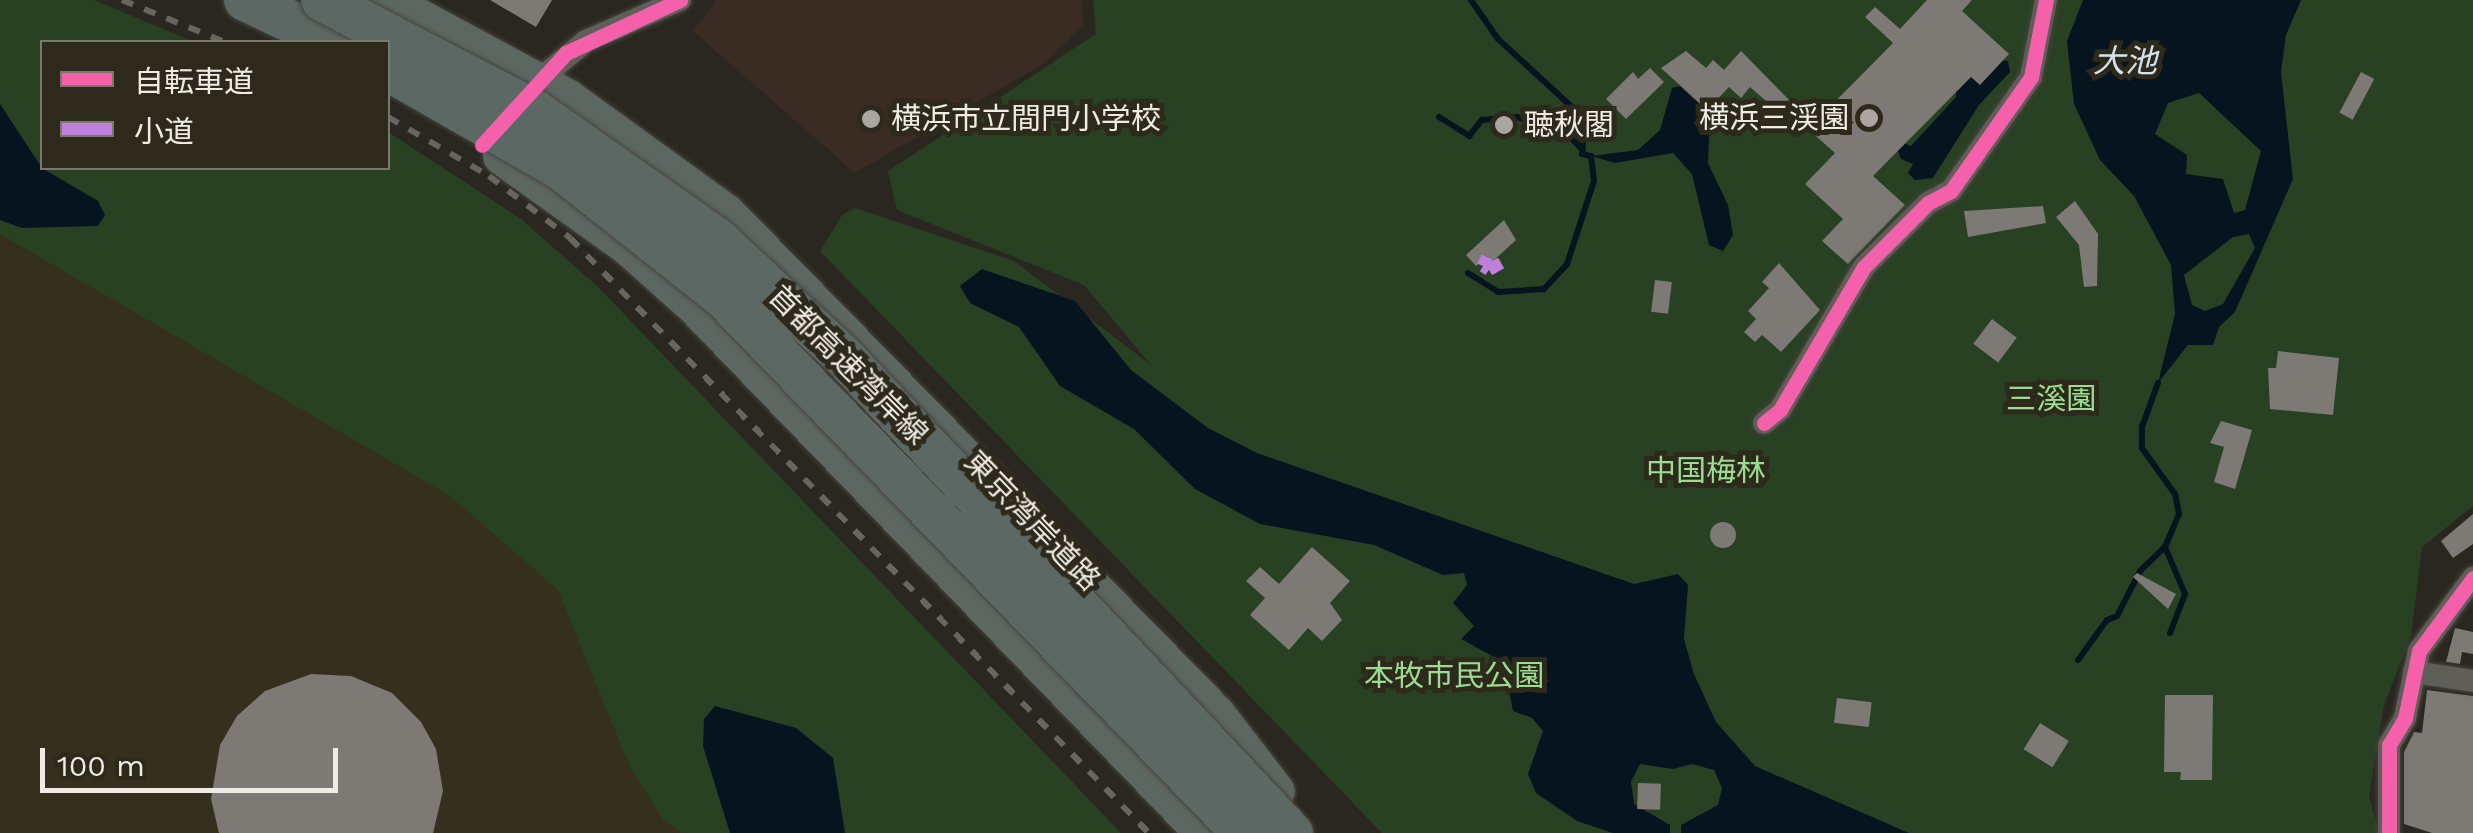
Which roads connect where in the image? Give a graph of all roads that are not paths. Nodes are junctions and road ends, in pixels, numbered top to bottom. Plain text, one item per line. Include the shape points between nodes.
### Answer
1 (222, 0) edge
2 (244, 0) edge
3 (254, 0) edge
4 (322, 0) edge
5 (386, 0) edge
6 (680, 0) edge
7 (2046, 0) edge
8 (296, 40) edge
9 (330, 40) edge
10 (340, 40) edge
11 (390, 71) edge
12 (536, 79) junction
13 (390, 92) edge
14 (482, 145) junction
15 (1764, 424) dead end
16 (2473, 578) edge
17 (2414, 672) junction
18 (2473, 681) edge
19 (1231, 824) edge
20 (1295, 833) edge
21 (1308, 833) edge
22 (2388, 833) edge

1 - 8 highway
2 - 9 highway
3 - 10 highway
4 - 20 highway, 首都高速湾岸線, bridge via 535,111 717,239 844,356
5 - 12 highway, 東京湾岸道路
6 - 12 street via 586,41
7 - 15 street via 2031,77 1951,191 1928,203 1864,267 1780,410
11 - 19 highway, 首都高速湾岸線, bridge via 561,169 722,297
12 - 14 street
12 - 21 highway, 東京湾岸道路 via 727,214 1216,714
13 - 14 highway
14 - 19 highway via 589,217 696,307
16 - 17 street via 2418,651
17 - 18 street
17 - 22 street via 2405,718 2389,745
19 - 20 highway

